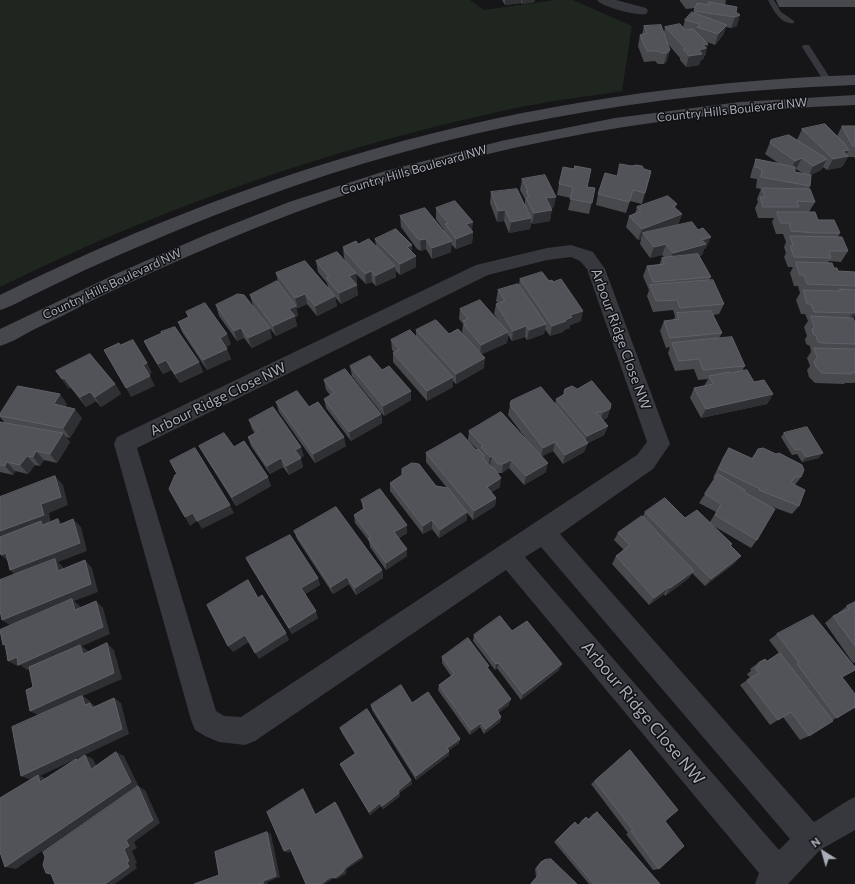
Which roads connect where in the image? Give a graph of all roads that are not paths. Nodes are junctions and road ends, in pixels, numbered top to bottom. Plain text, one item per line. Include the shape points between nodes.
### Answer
1 (604, 0) edge
2 (771, 0) edge
3 (641, 11) dead end
4 (792, 22) dead end
5 (806, 46) dead end
6 (855, 80) edge
7 (828, 81) junction
8 (855, 100) edge
9 (0, 304) edge
10 (0, 338) edge
11 (543, 532) junction
12 (508, 555) junction
13 (855, 812) edge
14 (810, 840) junction
15 (774, 878) edge

1 - 3 street
2 - 4 lane via 778,13
5 - 7 lane
6 - 7 main road, Country Hills Boulevard NW
7 - 9 main road, Country Hills Boulevard NW via 685,91 605,102 429,139 285,182 190,218 98,257
8 - 10 main road, Country Hills Boulevard NW via 701,111 606,125 552,134 432,163 339,191 236,229 164,259
11 - 12 street, Arbour Ridge Close NW
11 - 12 street, Arbour Ridge Close NW via 644,462 659,444 596,269 591,260 580,252 559,252 483,270 125,444 205,720 214,727 227,731 245,731
11 - 14 street
12 - 15 street, Arbour Ridge Close NW
13 - 14 street
14 - 15 street

